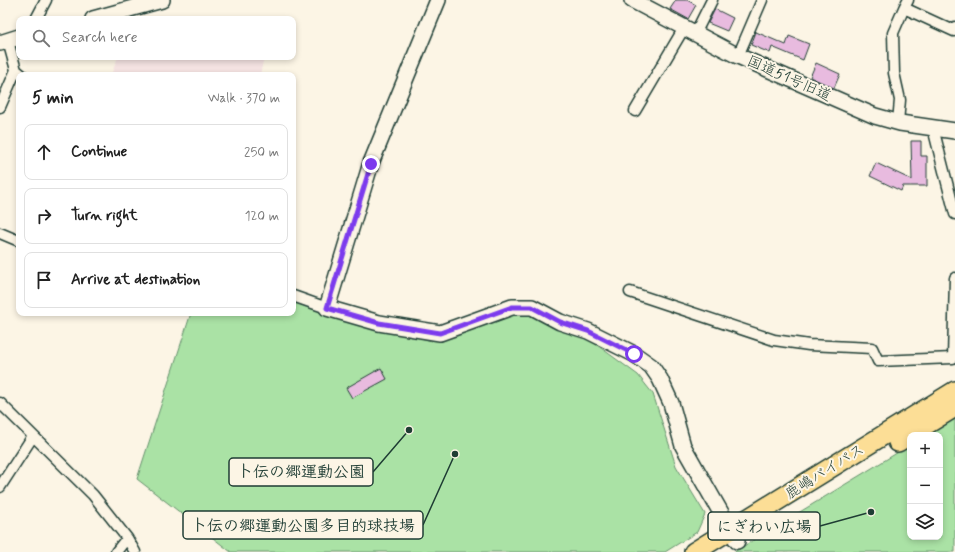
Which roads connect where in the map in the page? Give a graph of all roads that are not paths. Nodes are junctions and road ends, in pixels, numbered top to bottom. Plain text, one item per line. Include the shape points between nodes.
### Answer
1 (46, 0) edge
2 (162, 0) edge
3 (438, 0) edge
4 (632, 0) edge
5 (712, 0) edge
6 (762, 0) edge
7 (906, 4) edge
8 (38, 16) edge
9 (104, 16) edge
10 (955, 28) edge
11 (690, 31) junction
12 (9, 40) edge
13 (738, 56) junction
14 (19, 72) edge
15 (16, 78) edge
16 (0, 107) edge
17 (635, 111) dead end
18 (898, 122) junction
19 (933, 128) junction
20 (955, 131) edge
21 (955, 214) edge
22 (0, 233) edge
23 (16, 241) edge
24 (955, 278) edge
25 (630, 292) dead end
26 (296, 297) edge
27 (327, 308) junction
28 (955, 391) edge
29 (0, 403) edge
30 (955, 407) edge
31 (34, 436) junction
32 (0, 487) edge
33 (733, 536) junction
34 (127, 538) junction
35 (116, 552) edge
36 (136, 552) edge
37 (694, 552) edge
38 (719, 552) edge

1 - 8 street
2 - 9 street
3 - 27 street via 371,164
4 - 11 street, 国道51号旧道
5 - 11 street
6 - 13 street
7 - 10 street via 954,31
7 - 18 street via 893,33 894,74 900,100
11 - 13 street, 国道51号旧道
11 - 17 street
12 - 14 street
13 - 18 street, 国道51号旧道 via 875,116
15 - 16 street
18 - 19 street, 国道51号旧道
19 - 20 street, 国道51号旧道
19 - 21 street
22 - 23 street
24 - 25 street via 952,358 878,361 872,348 809,345 774,340
26 - 27 street
27 - 33 street via 379,323 440,333 512,307 532,307 634,354 651,366 660,379 671,403 683,446
28 - 33 highway, 鹿嶋バイパス
29 - 31 street
30 - 33 highway, 鹿嶋バイパス
31 - 32 street
31 - 34 street via 93,495
33 - 37 highway, 鹿嶋バイパス
33 - 38 highway, 鹿嶋バイパス
34 - 35 street
34 - 36 street

